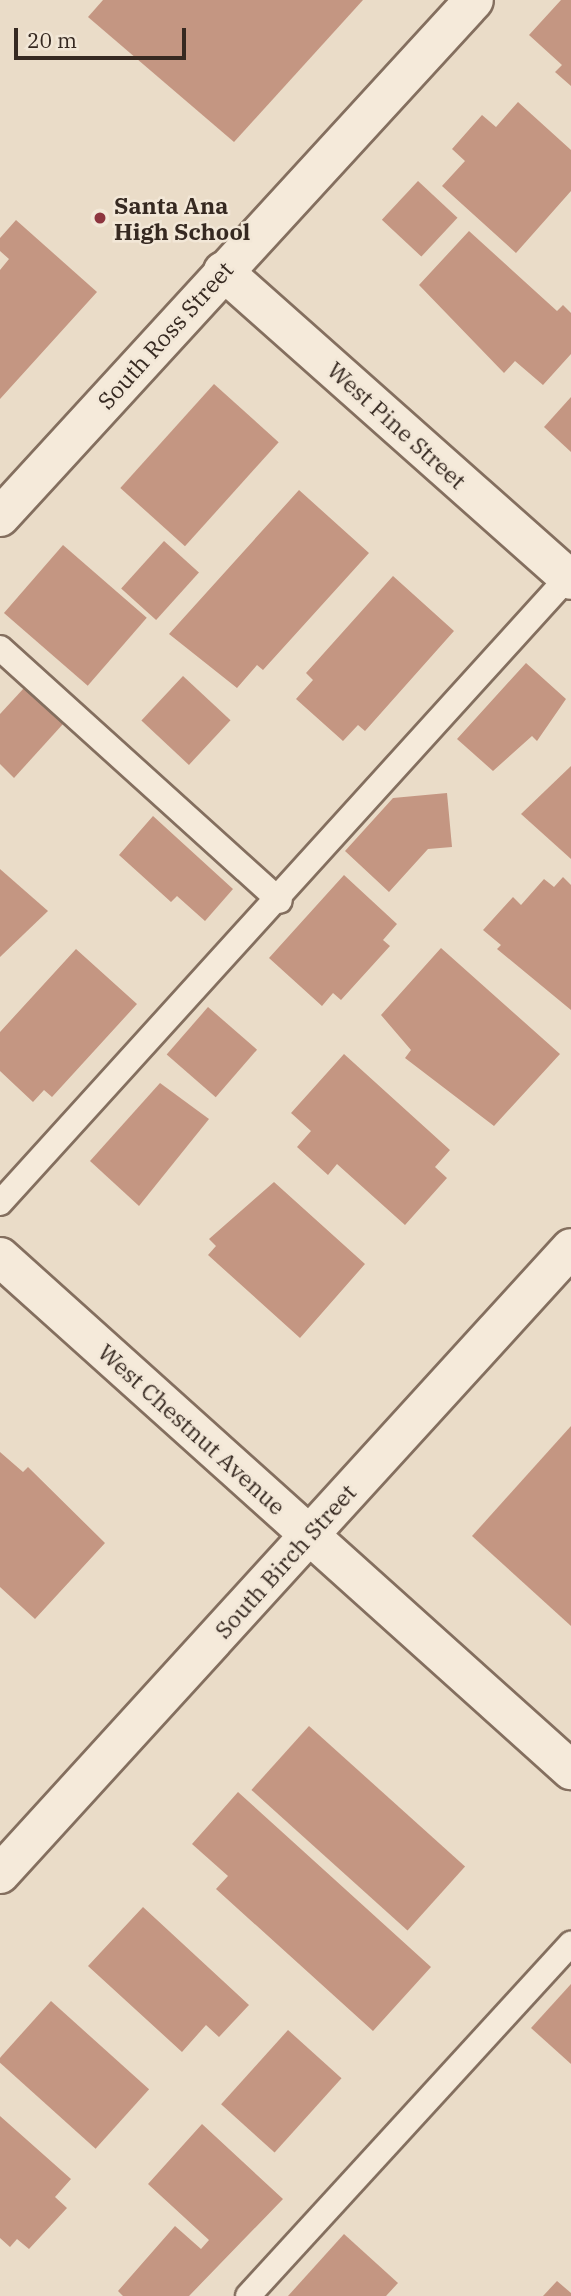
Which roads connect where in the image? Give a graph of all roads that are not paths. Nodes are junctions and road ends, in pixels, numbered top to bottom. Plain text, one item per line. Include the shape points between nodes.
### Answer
1 (474, 0) edge
2 (223, 271) junction
3 (0, 517) edge
4 (570, 577) edge
5 (0, 648) edge
6 (280, 901) junction
7 (0, 1203) edge
8 (571, 1248) edge
9 (0, 1256) edge
10 (310, 1534) junction
11 (571, 1770) edge
12 (0, 1874) edge
13 (571, 1944) edge
14 (248, 2296) edge

1 - 2 street, South Ross Street
2 - 3 street, South Ross Street
2 - 4 street, West Pine Street
4 - 6 lane
5 - 6 lane
6 - 7 lane
8 - 10 street, South Birch Street
9 - 10 street, West Chestnut Avenue
10 - 11 street, West Chestnut Avenue
10 - 12 street, South Birch Street
13 - 14 lane

